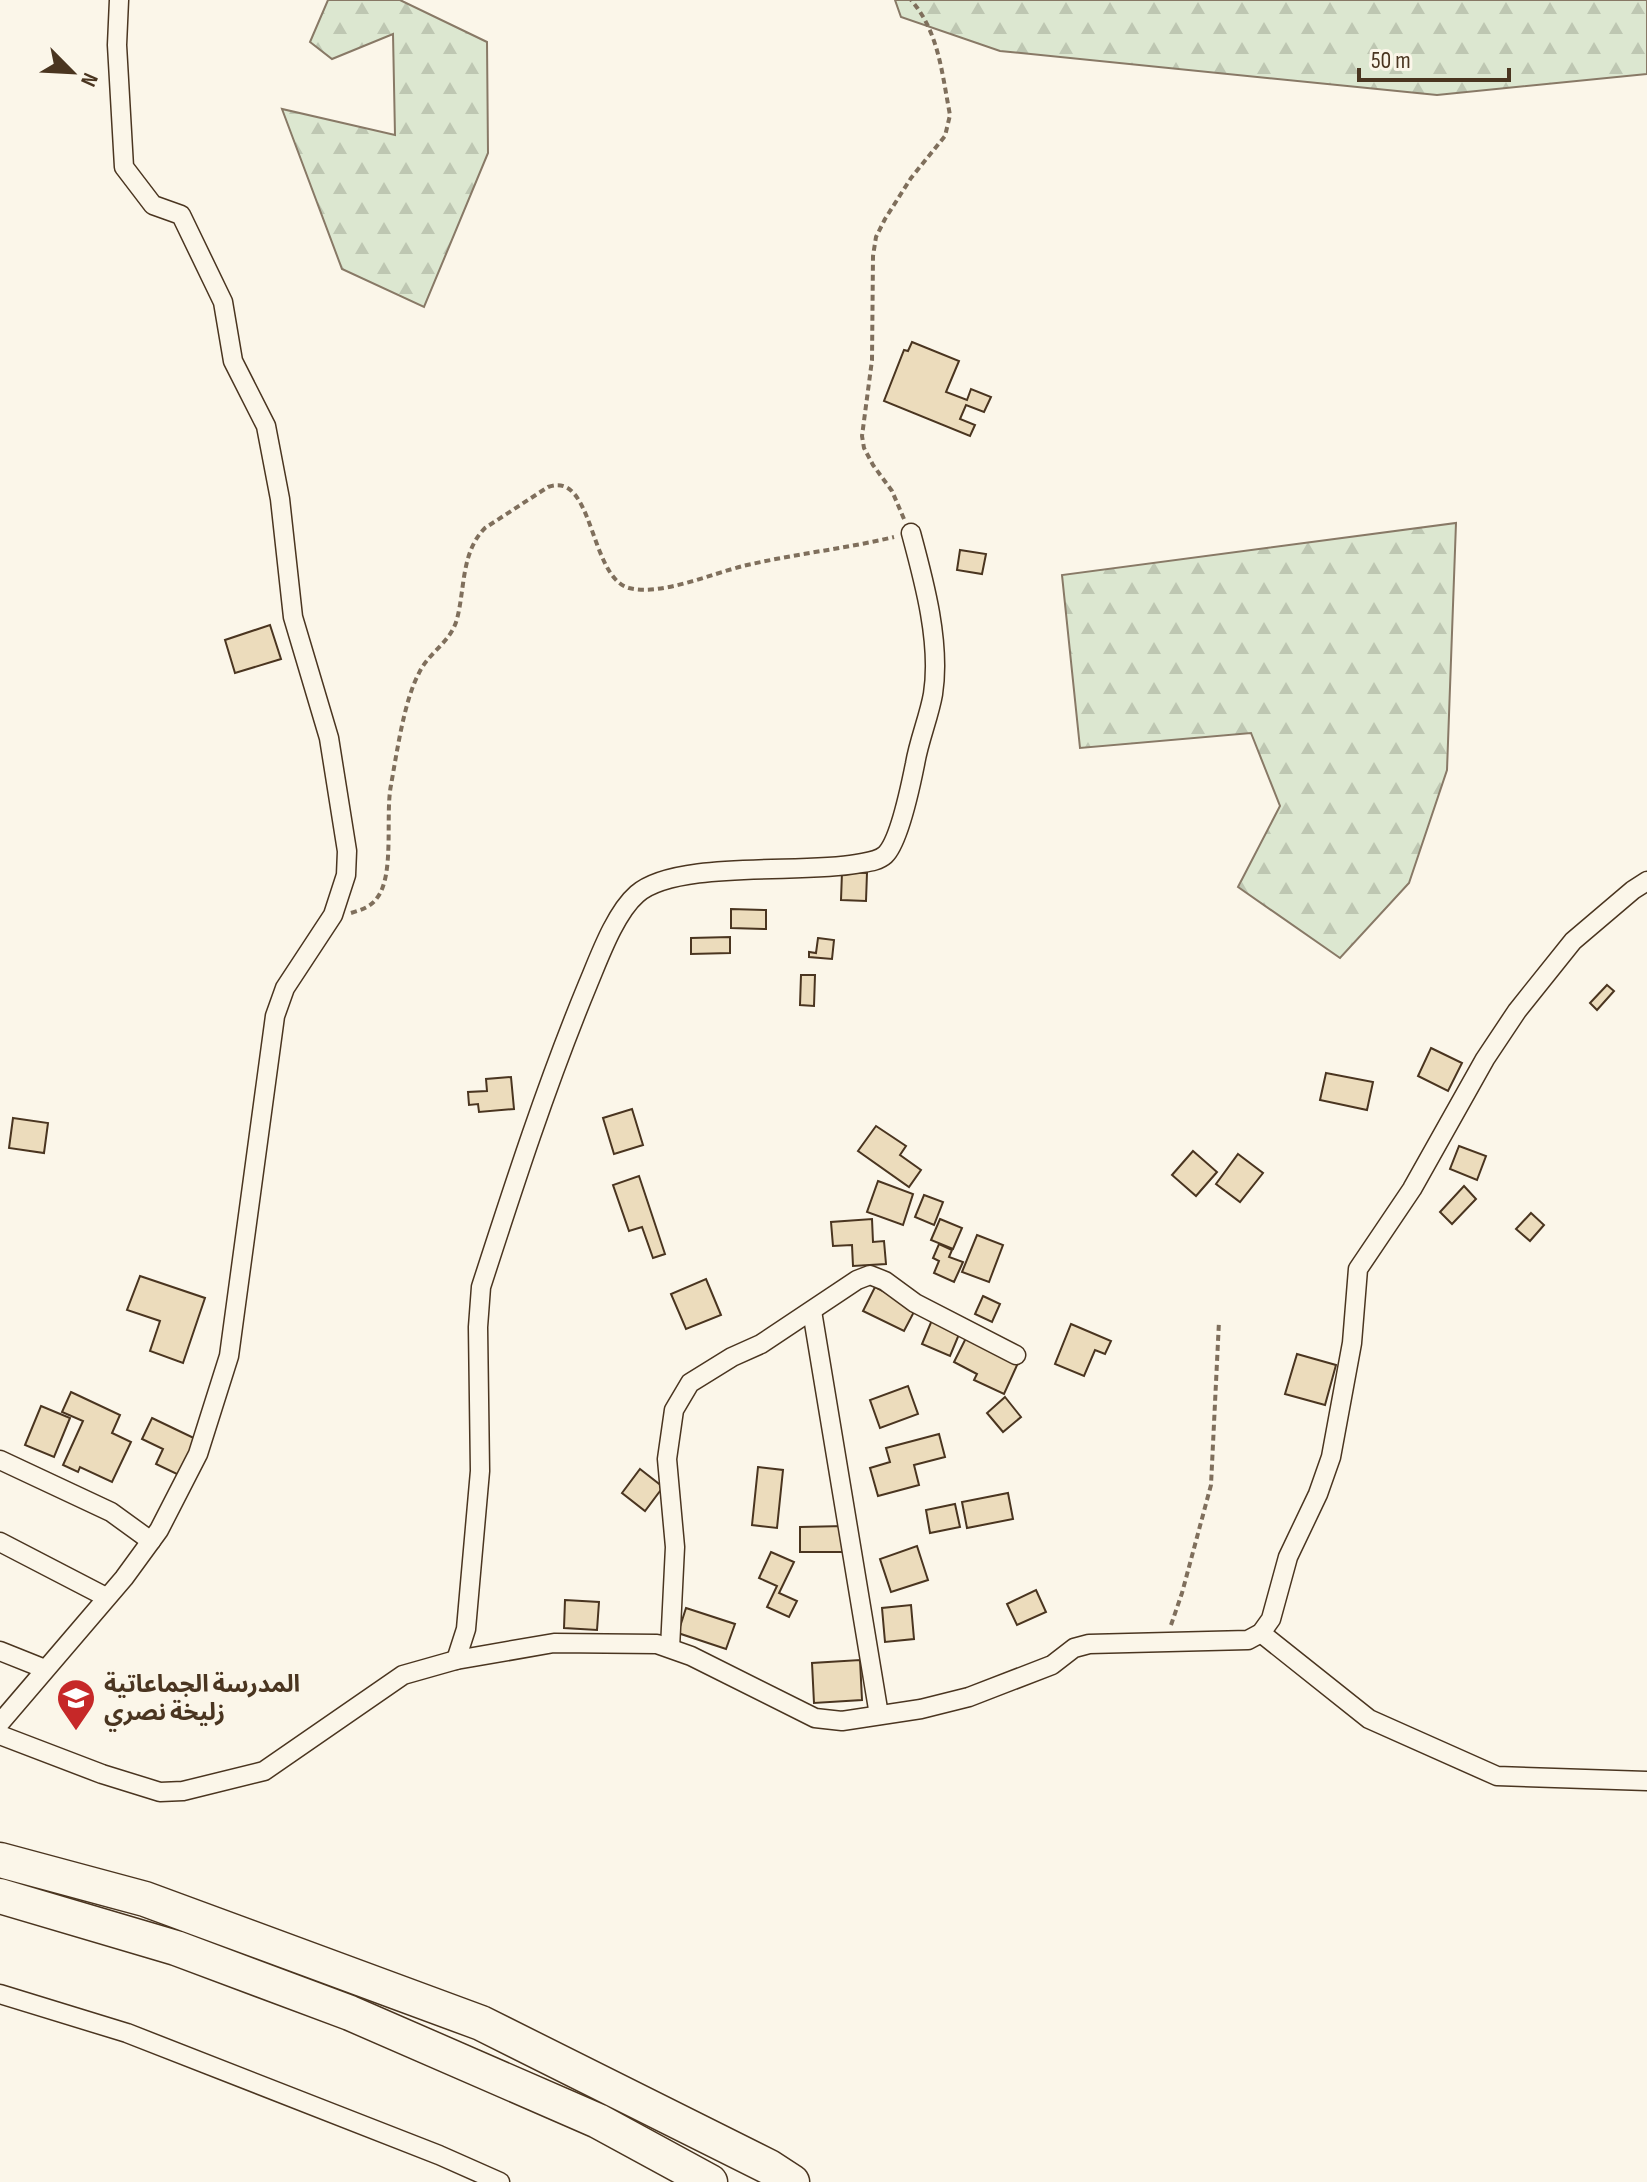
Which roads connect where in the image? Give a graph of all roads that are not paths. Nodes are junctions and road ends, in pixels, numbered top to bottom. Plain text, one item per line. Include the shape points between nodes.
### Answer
1 (119, 0) edge
2 (911, 533) road end
3 (1647, 881) edge
4 (812, 1311) junction
5 (1016, 1355) dead end
6 (0, 1460) edge
7 (151, 1541) junction
8 (0, 1542) edge
9 (106, 1597) junction
10 (1261, 1633) junction
11 (670, 1648) junction
12 (0, 1651) edge
13 (456, 1660) junction
14 (45, 1669) junction
15 (879, 1715) junction
16 (0, 1723) edge
17 (0, 1735) edge
18 (1647, 1781) edge
19 (0, 1860) edge
20 (0, 1896) edge
21 (0, 1994) edge
22 (500, 2182) edge
23 (710, 2182) edge
24 (792, 2182) edge

1 - 7 street via 124,167 153,205 181,215 223,302 233,361 266,426 293,617 329,738 347,851 346,875 333,915 285,988 275,1016 229,1356 198,1454
2 - 13 street via 928,593 935,673 911,786 888,851 875,861 834,868 716,871 647,888 627,905 561,1049 481,1287 479,1483 466,1629
3 - 10 street via 1573,941 1517,1011 1358,1269 1352,1343 1331,1457 1288,1557 1271,1619
4 - 5 street via 857,1280 877,1276 915,1303
4 - 11 street via 690,1383 674,1410 667,1459 675,1547
4 - 15 street
6 - 7 street via 111,1512
7 - 9 street
8 - 9 street
9 - 14 street
10 - 15 street via 1248,1640 1089,1644 1052,1665 969,1697
10 - 18 street via 1369,1719 1497,1776
11 - 13 street via 554,1643
11 - 15 street via 815,1718 842,1721
12 - 14 street
13 - 17 street via 403,1675 264,1771 183,1791 160,1792
14 - 16 street
19 - 24 highway via 145,1899 481,2023
20 - 23 highway via 176,1948 350,2013 598,2121
21 - 22 street via 127,2033

